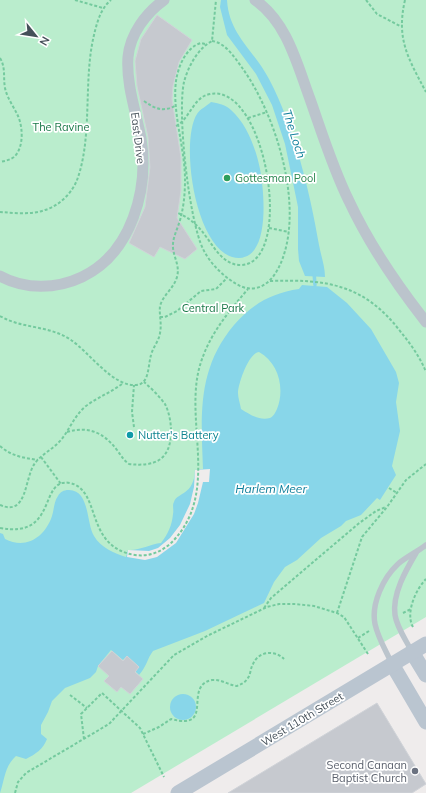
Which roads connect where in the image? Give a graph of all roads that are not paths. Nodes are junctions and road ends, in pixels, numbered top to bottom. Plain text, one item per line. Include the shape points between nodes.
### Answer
1 (164, 0) edge
2 (254, 0) edge
3 (0, 276) edge
4 (426, 322) edge
5 (426, 545) edge
6 (417, 552) junction
7 (426, 644) edge
8 (412, 652) junction
9 (392, 664) junction
10 (426, 675) edge
11 (426, 722) edge
12 (178, 793) edge

1 - 3 street, East Drive via 141,23 130,47 128,67 141,140 142,181 132,220 122,241 98,268 67,283 29,286
2 - 4 street via 272,15 283,32 338,177 358,220
5 - 6 lane
6 - 8 lane via 404,577 395,607 399,626
6 - 9 lane via 390,574 376,604 377,630
7 - 8 main road, West 110th Street
8 - 9 main road, West 110th Street
8 - 10 main road
9 - 11 main road
9 - 12 main road, West 110th Street

